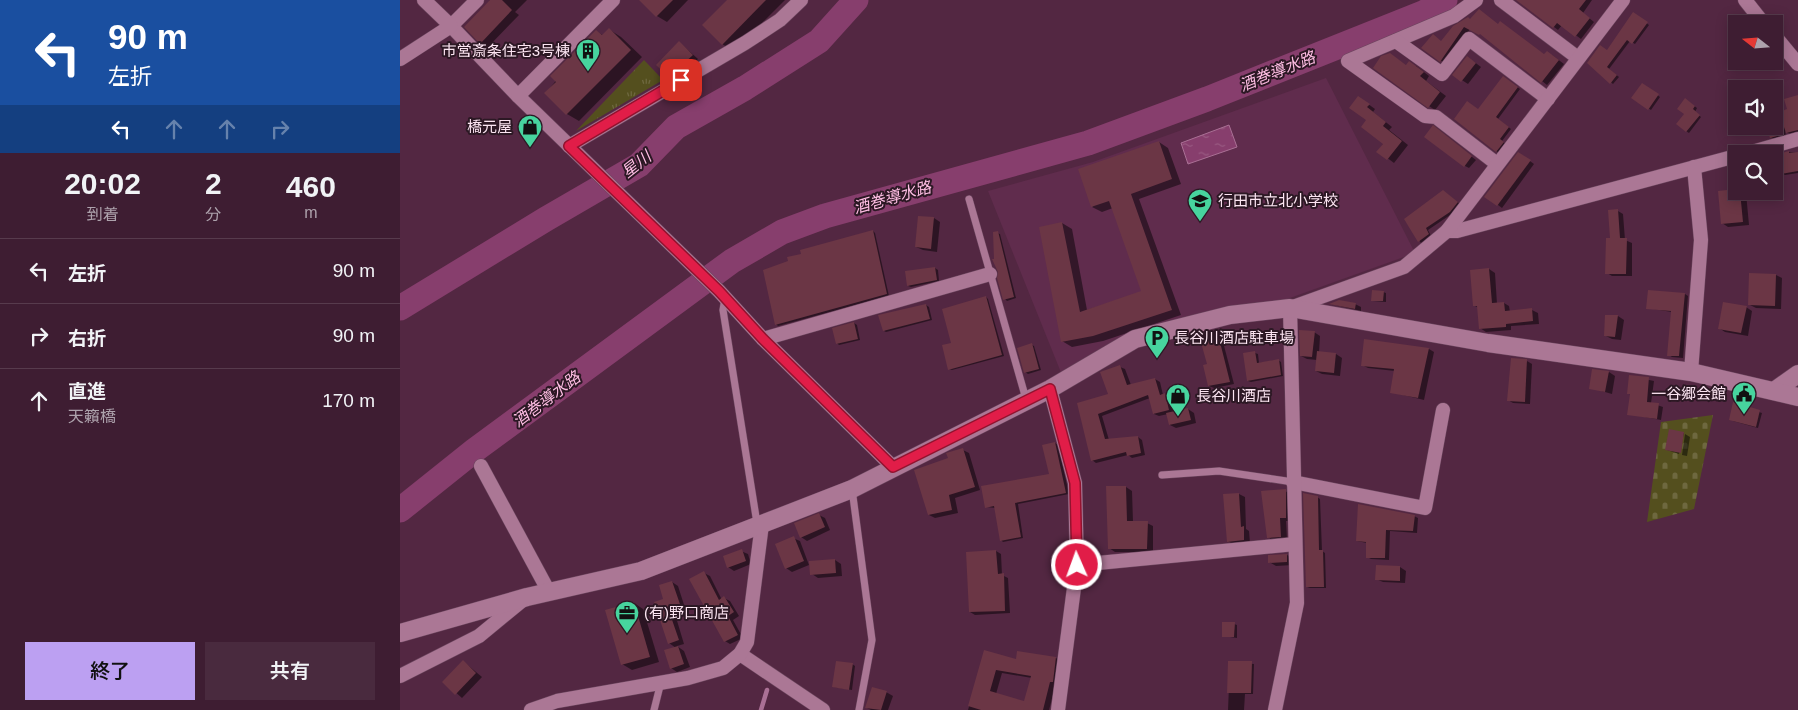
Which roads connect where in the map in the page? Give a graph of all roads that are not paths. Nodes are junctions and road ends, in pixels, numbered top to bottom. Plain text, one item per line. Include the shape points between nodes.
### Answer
1 (424, 0) edge
2 (477, 0) edge
3 (613, 0) edge
4 (801, 0) edge
5 (1476, 0) edge
6 (1501, 0) edge
7 (1623, 0) edge
8 (1745, 0) edge
9 (1757, 15) edge
10 (451, 26) junction
11 (1396, 41) junction
12 (1783, 46) edge
13 (1578, 58) junction
14 (400, 59) edge
15 (1798, 64) edge
16 (518, 96) junction
17 (1548, 99) junction
18 (1798, 139) edge
19 (1777, 145) edge
20 (571, 147) junction
21 (1728, 158) edge
22 (1497, 164) junction
23 (1694, 167) junction
24 (969, 199) dead end
25 (1447, 231) junction
26 (990, 274) junction
27 (721, 294) junction
28 (1290, 308) junction
29 (763, 339) junction
30 (1692, 372) junction
31 (1798, 374) edge
32 (1050, 389) junction
33 (1774, 391) junction
34 (1798, 397) edge
35 (1026, 400) junction
36 (1443, 410) dead end
37 (481, 466) dead end
38 (893, 467) junction
39 (1162, 475) dead end
40 (1293, 482) junction
41 (852, 489) junction
42 (762, 524) junction
43 (1295, 544) junction
44 (1077, 565) junction
45 (549, 592) junction
46 (527, 597) junction
47 (400, 633) edge
48 (740, 654) junction
49 (400, 676) edge
50 (661, 682) junction
51 (531, 710) edge
52 (654, 710) edge
53 (823, 710) edge
54 (859, 710) edge
55 (1058, 710) edge
56 (1275, 710) edge

1 - 10 street
2 - 10 street
3 - 16 street
4 - 20 street via 780,20 746,42
5 - 11 street via 1454,16
6 - 13 street
7 - 13 street
8 - 9 street
10 - 14 street
10 - 16 street
11 - 17 street via 1442,74 1469,39
11 - 22 street via 1348,61 1425,116 1436,117
12 - 15 street
13 - 17 street
16 - 20 street
17 - 22 street
18 - 19 street
20 - 27 street
21 - 23 street
22 - 25 street
23 - 25 street via 1457,231
23 - 30 street via 1701,240
24 - 26 lane
25 - 28 street via 1404,267
26 - 29 street
26 - 35 lane
27 - 29 street
27 - 42 lane via 756,517
28 - 30 street
28 - 32 street via 1230,315 1135,339
28 - 40 street
29 - 38 street
30 - 33 street
31 - 33 street
32 - 35 street
32 - 44 street via 1075,483
33 - 34 street
35 - 38 street
36 - 40 street via 1426,508
37 - 45 street
38 - 41 street
39 - 40 lane via 1219,471
40 - 43 street
41 - 42 street
41 - 54 lane via 872,640
42 - 45 street via 641,570
42 - 48 street via 747,642
43 - 44 street
43 - 56 street via 1298,603
44 - 55 street
45 - 46 street
46 - 47 street
46 - 49 street via 479,636
48 - 50 street via 723,668
48 - 53 street
50 - 51 street via 557,701
50 - 52 lane

